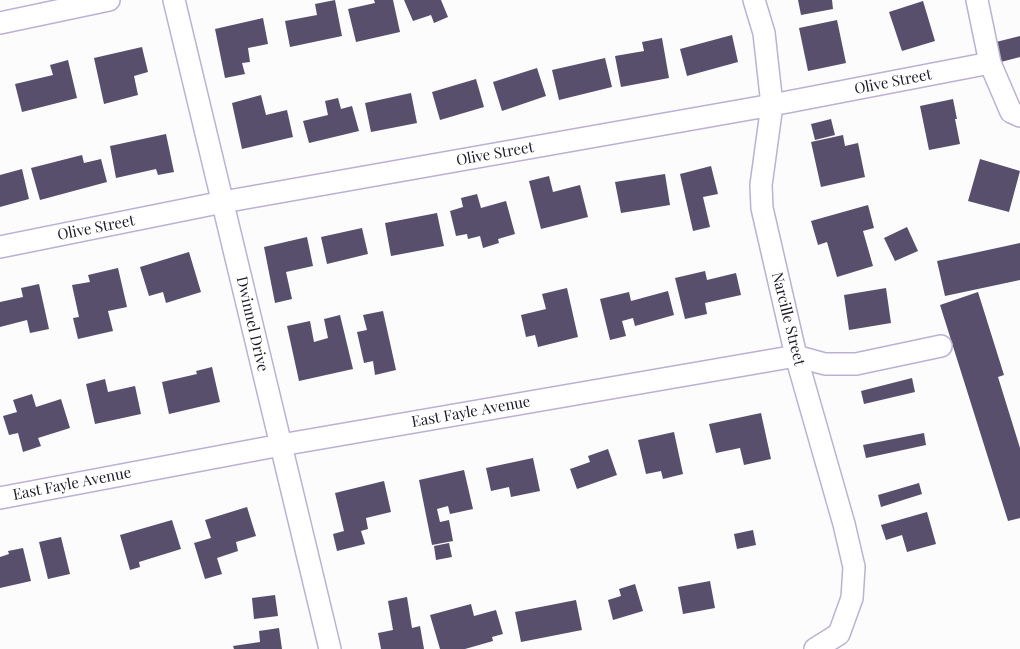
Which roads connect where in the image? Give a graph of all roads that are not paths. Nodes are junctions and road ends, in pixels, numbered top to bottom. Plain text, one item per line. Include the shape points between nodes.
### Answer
1 (109, 0) edge
2 (174, 0) edge
3 (754, 0) edge
4 (978, 0) edge
5 (0, 23) edge
6 (990, 63) junction
7 (772, 105) junction
8 (1020, 116) edge
9 (223, 202) junction
10 (0, 247) edge
11 (942, 346) dead end
12 (796, 356) junction
13 (281, 445) junction
14 (0, 498) edge
15 (330, 649) edge
16 (814, 649) edge

1 - 5 street
2 - 9 street, Dwinnel Drive
3 - 7 street, Narcille Street via 764,33
4 - 6 street
6 - 7 street, Olive Street
6 - 8 street via 1011,112
7 - 9 street, Olive Street
7 - 12 street, Narcille Street via 761,186 762,208
9 - 10 street, Olive Street
9 - 13 street, Dwinnel Drive
11 - 12 street, East Fayle Avenue via 856,364 825,364
12 - 13 street, East Fayle Avenue
12 - 16 street, Narcille Street via 854,567 852,598 838,634
13 - 14 street, East Fayle Avenue
13 - 15 street, Dwinnel Drive

